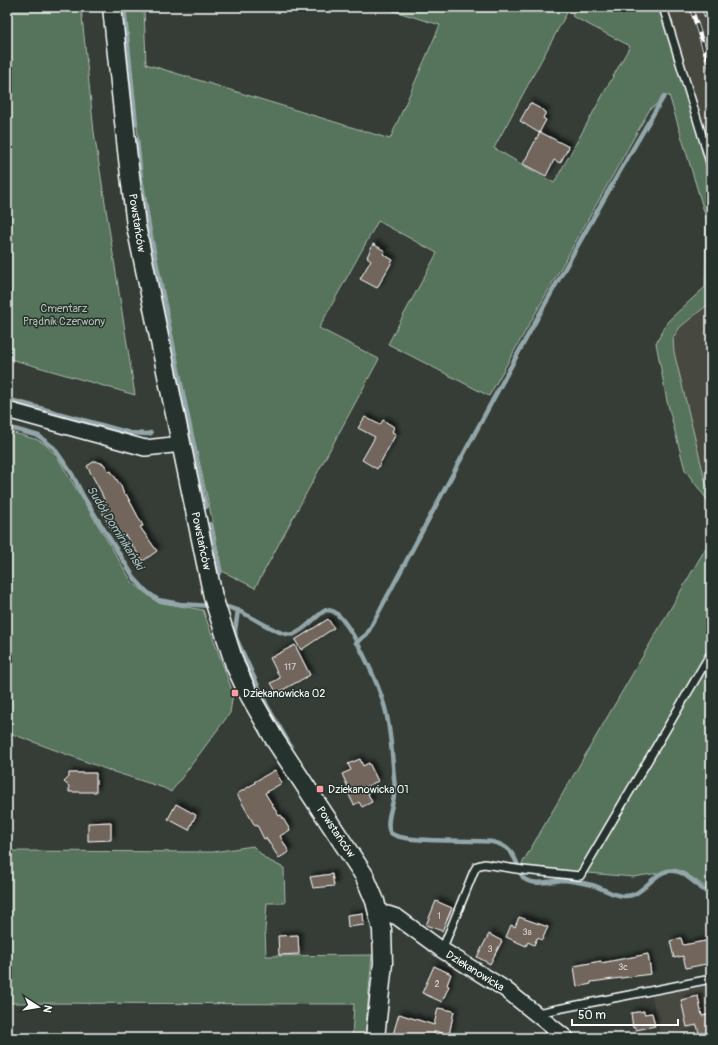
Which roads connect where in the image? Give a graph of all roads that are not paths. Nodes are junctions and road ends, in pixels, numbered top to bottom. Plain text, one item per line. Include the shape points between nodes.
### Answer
1 (112, 7) edge
2 (663, 7) edge
3 (711, 165) edge
4 (7, 410) edge
5 (182, 444) junction
6 (711, 653) edge
7 (379, 915) junction
8 (442, 950) junction
9 (711, 979) edge
10 (536, 1014) junction
11 (375, 1038) edge
12 (566, 1038) edge

1 - 5 street, Powstańców via 136,226
2 - 3 lane
4 - 5 street via 146,448
5 - 7 street, Powstańców via 213,597 235,665 275,740 364,876
6 - 8 lane via 580,876 484,864 477,866
7 - 8 street, Dziekanowicka via 398,917
7 - 11 street, Powstańców via 383,963
8 - 10 street, Dziekanowicka via 505,989
9 - 10 lane
10 - 12 street, Dziekanowicka

